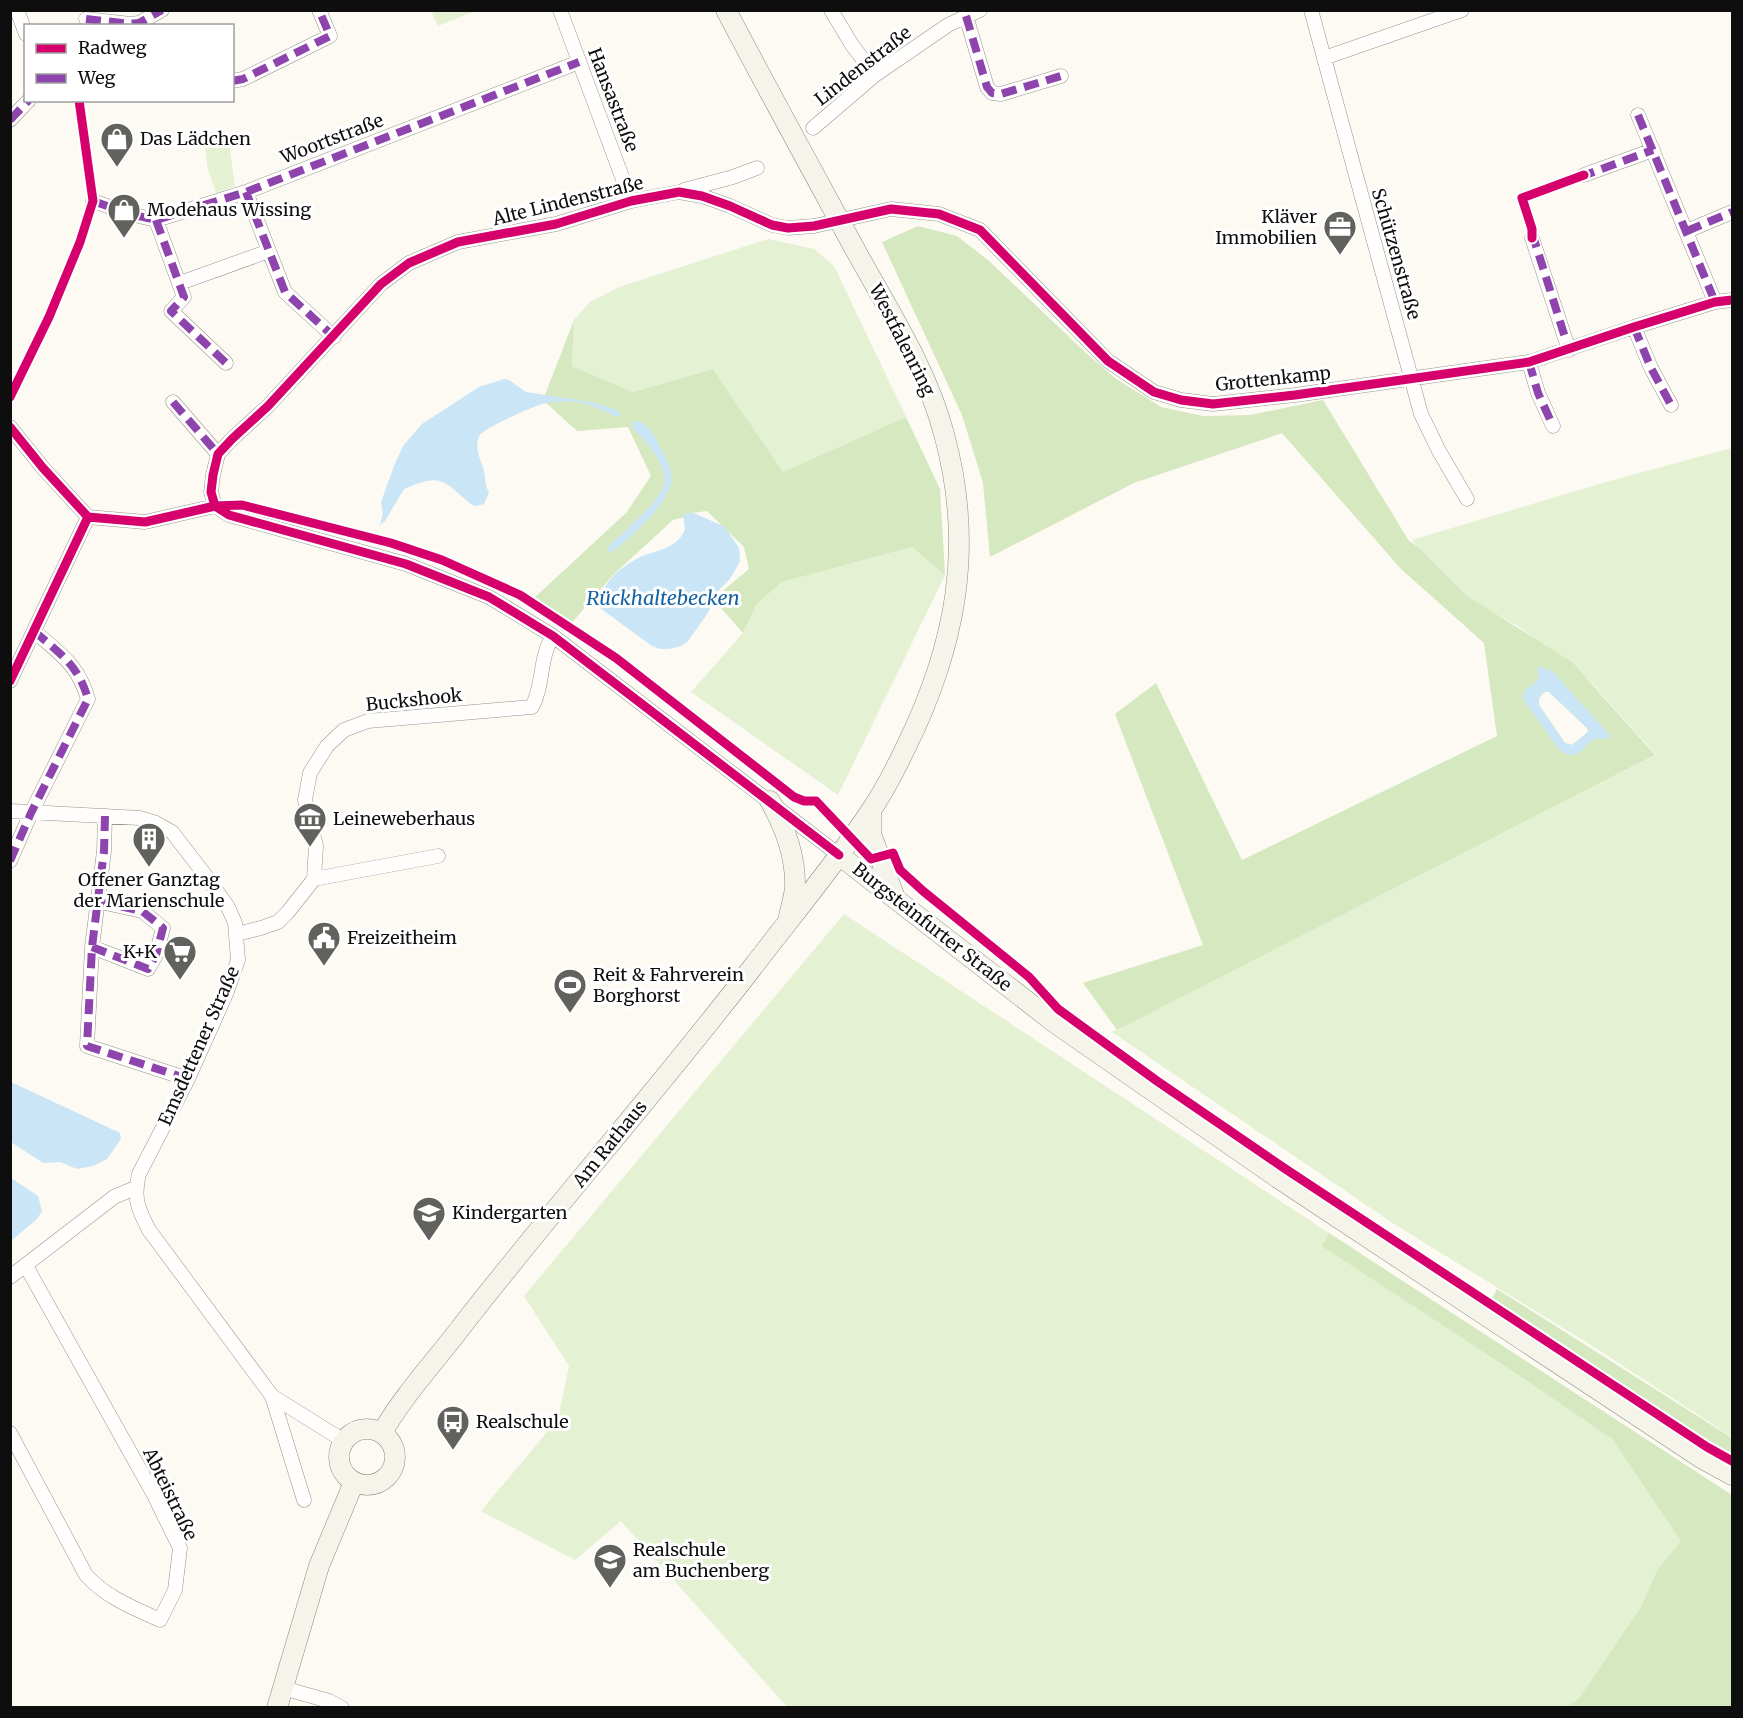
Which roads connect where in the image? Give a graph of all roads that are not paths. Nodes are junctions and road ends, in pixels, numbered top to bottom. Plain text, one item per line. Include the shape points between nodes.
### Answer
1 (17, 10) edge
2 (162, 10) edge
3 (319, 10) edge
4 (560, 10) edge
5 (726, 10) edge
6 (831, 10) edge
7 (980, 10) edge
8 (1311, 10) edge
9 (1462, 10) edge
10 (966, 16) junction
11 (86, 19) dead end
12 (24, 29) edge
13 (1324, 58) junction
14 (579, 62) junction
15 (875, 75) junction
16 (1061, 76) dead end
17 (234, 81) edge
18 (25, 102) edge
19 (1638, 115) dead end
20 (10, 120) edge
21 (813, 128) dead end
22 (1653, 150) junction
23 (757, 168) dead end
24 (1584, 175) dead end
25 (246, 192) junction
26 (679, 192) junction
27 (93, 201) dead end
28 (632, 201) junction
29 (1732, 212) edge
30 (156, 220) junction
31 (839, 220) junction
32 (1686, 231) junction
33 (1532, 238) dead end
34 (269, 251) junction
35 (180, 283) junction
36 (1732, 300) edge
37 (1715, 302) junction
38 (1634, 327) junction
39 (334, 337) junction
40 (1569, 350) junction
41 (1529, 362) junction
42 (226, 363) dead end
43 (1412, 378) junction
44 (173, 402) dead end
45 (1671, 405) dead end
46 (1553, 426) dead end
47 (10, 427) edge
48 (219, 454) junction
49 (1467, 499) dead end
50 (215, 506) junction
51 (88, 517) junction
52 (34, 631) junction
53 (553, 636) junction
54 (10, 681) edge
55 (770, 801) junction
56 (10, 811) edge
57 (871, 812) junction
58 (31, 813) junction
59 (105, 816) junction
60 (839, 855) junction
61 (438, 856) dead end
62 (10, 861) edge
63 (314, 879) junction
64 (895, 898) junction
65 (96, 901) junction
66 (788, 920) junction
67 (237, 934) junction
68 (92, 947) junction
69 (188, 1079) junction
70 (135, 1188) junction
71 (26, 1266) junction
72 (10, 1277) edge
73 (272, 1395) junction
74 (10, 1433) edge
75 (382, 1433) junction
76 (344, 1441) junction
77 (1732, 1475) edge
78 (354, 1482) junction
79 (304, 1500) dead end
80 (283, 1688) junction
81 (277, 1707) edge
82 (342, 1707) edge

1 - 12 street
2 - 11 street via 130,24
3 - 17 street via 330,36
4 - 14 street, Hansastraße
5 - 31 main road, Westfalenring
6 - 15 street
7 - 10 street, Lindenstraße
8 - 13 street, Schützenstraße
9 - 13 street
10 - 15 street, Lindenstraße
10 - 16 street via 992,93 1001,94
13 - 43 street, Schützenstraße
14 - 25 street, Woortstraße
14 - 28 street, Hansastraße
15 - 21 street, Lindenstraße
18 - 20 street
19 - 22 street
22 - 24 street
22 - 32 street
23 - 26 street, Alte Lindenstraße
25 - 30 street, Woortstraße
25 - 34 street
26 - 28 street, Alte Lindenstraße
26 - 31 street, Alte Lindenstraße via 702,196 788,228
27 - 30 street
28 - 39 street, Alte Lindenstraße via 556,224 458,242 409,263 381,284
29 - 32 street
30 - 35 street
31 - 43 street, Grottenkamp via 891,209 939,214 980,230 1108,361 1154,392 1181,400 1213,404
31 - 57 main road, Westfalenring via 902,334 944,430 954,473 960,551 948,638 934,682 907,745
32 - 37 street
33 - 40 street
34 - 35 street
34 - 39 street via 285,292
35 - 42 street via 184,297 171,311
36 - 37 street, Grottenkamp
37 - 38 street, Grottenkamp
38 - 40 street, Grottenkamp
38 - 45 street
39 - 48 street, Alte Lindenstraße
40 - 41 street, Grottenkamp
41 - 43 street, Grottenkamp
41 - 46 street
43 - 49 street, Schützenstraße via 1421,414
44 - 48 street
47 - 51 street
48 - 50 street via 211,492
50 - 51 street via 145,522
50 - 53 street, Burgsteinfurter Straße via 229,516 406,564 489,597
51 - 52 street
52 - 54 street
52 - 58 street via 72,664 88,699
53 - 55 street, Burgsteinfurter Straße
53 - 63 street, Buckshook via 547,645 538,696 532,707 369,721 344,730 327,746 310,773 305,800 316,846
55 - 60 street, Burgsteinfurter Straße
55 - 66 main road via 793,861 795,889
56 - 58 street, Emsdettener Straße
57 - 60 main road, Westfalenring
57 - 64 main road via 871,834
58 - 59 street, Emsdettener Straße
58 - 62 street
59 - 65 street
59 - 67 street, Emsdettener Straße via 140,818 172,832 228,907
60 - 64 main road, Burgsteinfurter Straße
60 - 66 main road, Am Rathaus
61 - 63 street
63 - 67 street via 278,922
64 - 77 main road, Burgsteinfurter Straße via 1055,1023 1278,1178
65 - 68 street
65 - 68 street via 142,911 163,928 148,969
66 - 75 main road, Am Rathaus via 657,1088 494,1285
67 - 69 street, Emsdettener Straße via 238,960 234,972
68 - 69 street via 87,1046
69 - 70 street, Emsdettener Straße
70 - 71 street via 114,1197
70 - 73 street via 138,1209 149,1230
71 - 72 street
71 - 74 street, Abteistraße via 153,1492 180,1548 175,1590 160,1620 113,1599 86,1575
73 - 76 street
73 - 79 street
75 - 76 main road via 362,1430
75 - 78 main road via 394,1451 391,1472 374,1484
76 - 78 main road via 339,1452 340,1464
78 - 80 main road via 319,1566
80 - 81 main road
80 - 82 street

